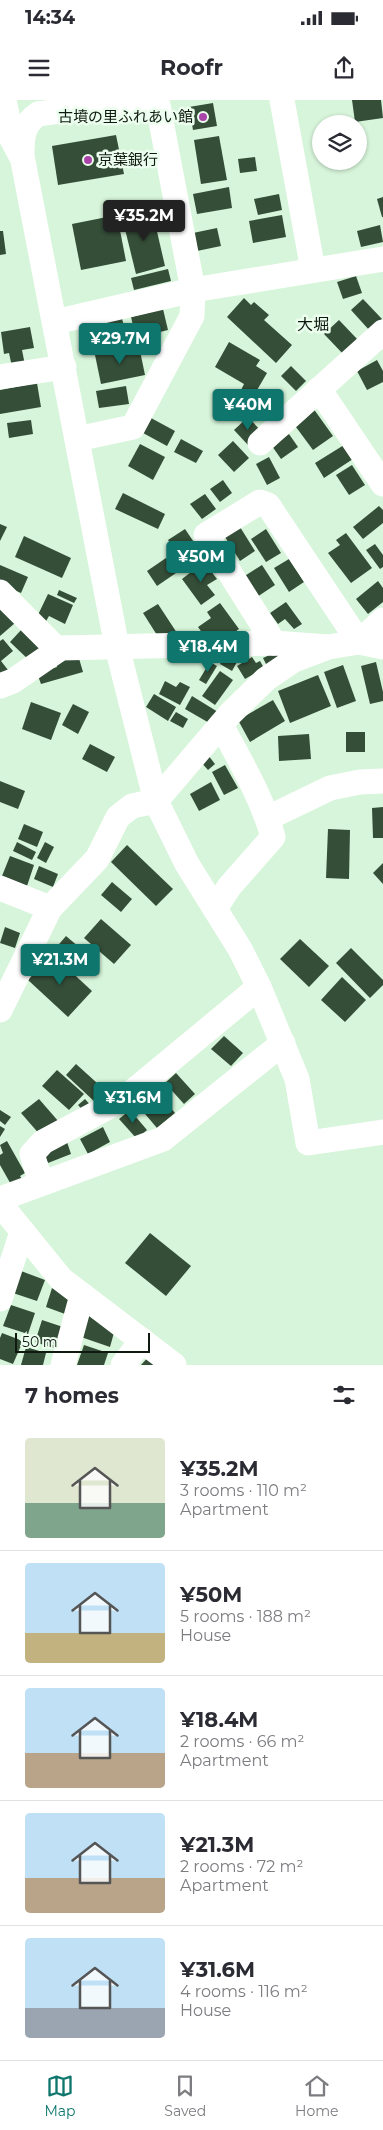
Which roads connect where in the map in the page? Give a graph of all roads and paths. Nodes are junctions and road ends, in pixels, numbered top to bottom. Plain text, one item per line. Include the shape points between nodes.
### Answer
1 (4, 100) edge
2 (26, 100) edge
3 (138, 100) edge
4 (157, 100) edge
5 (282, 100) edge
6 (53, 112) junction
7 (22, 156) junction
8 (379, 266) edge
9 (313, 270) junction
10 (193, 290) junction
11 (55, 322) junction
12 (383, 332) edge
13 (64, 367) junction
14 (0, 377) edge
15 (319, 389) junction
16 (78, 438) junction
17 (260, 443) dead end
18 (383, 484) edge
19 (0, 592) edge
20 (383, 620) edge
21 (359, 642) junction
22 (274, 643) junction
23 (117, 647) junction
24 (328, 647) junction
25 (383, 647) edge
26 (58, 650) junction
27 (0, 686) edge
28 (221, 725) junction
29 (383, 781) edge
30 (156, 801) junction
31 (268, 818) junction
32 (0, 888) edge
33 (50, 908) junction
34 (215, 909) junction
35 (259, 987) junction
36 (0, 1010) edge
37 (284, 1043) junction
38 (383, 1132) edge
39 (41, 1183) junction
40 (0, 1199) edge
41 (0, 1204) edge
42 (22, 1232) junction
43 (82, 1295) junction
44 (0, 1299) edge
45 (142, 1340) junction
46 (63, 1365) edge
47 (123, 1365) edge
48 (174, 1365) edge

1 - 7 street via 12,139
2 - 6 street
3 - 6 street
4 - 10 street
5 - 9 street
6 - 7 street via 38,114 29,121 24,130
7 - 11 street
8 - 9 street
9 - 10 street
10 - 11 street
10 - 16 street via 192,316 133,427
11 - 13 street
12 - 15 street
13 - 14 street
13 - 16 street
15 - 17 street
15 - 18 street
16 - 23 street
19 - 26 street
20 - 21 street
21 - 22 street via 268,505 260,502 206,535
21 - 24 street
21 - 25 street
22 - 23 street
22 - 24 street
23 - 26 street
23 - 30 street
24 - 28 street via 294,660 266,679
26 - 27 street
28 - 30 street
28 - 31 street
29 - 31 street via 330,788
30 - 33 street via 132,806 118,818 97,858
30 - 34 street via 187,864
31 - 34 street via 273,837 229,887
32 - 33 street
33 - 36 street
34 - 35 street
35 - 37 street
35 - 39 street via 125,1098 43,1142 32,1154
37 - 38 street via 297,1079 308,1144
37 - 39 street via 163,1140
39 - 40 street
41 - 42 street
42 - 43 street via 60,1279
42 - 44 street
43 - 45 street
43 - 46 street
45 - 47 street
45 - 48 street

